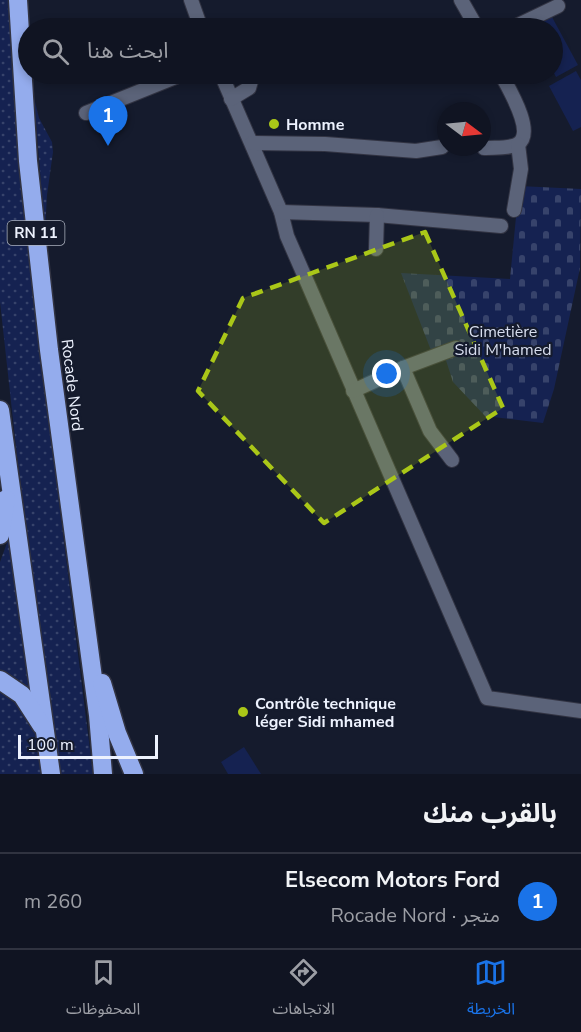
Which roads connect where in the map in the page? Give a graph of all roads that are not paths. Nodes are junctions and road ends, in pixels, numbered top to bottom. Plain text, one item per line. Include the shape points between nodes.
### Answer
1 (18, 0) edge
2 (461, 0) edge
3 (191, 1) edge
4 (558, 6) dead end
5 (19, 18) edge
6 (197, 18) edge
7 (471, 18) edge
8 (533, 18) edge
9 (23, 84) edge
10 (158, 84) edge
11 (225, 84) edge
12 (250, 84) edge
13 (506, 84) edge
14 (231, 99) junction
15 (86, 113) dead end
16 (252, 144) junction
17 (518, 144) junction
18 (437, 148) edge
19 (491, 148) edge
20 (514, 210) dead end
21 (280, 212) junction
22 (377, 215) junction
23 (501, 226) dead end
24 (376, 249) dead end
25 (456, 348) dead end
26 (403, 368) junction
27 (353, 391) junction
28 (0, 410) edge
29 (452, 460) dead end
30 (7, 464) junction
31 (0, 535) edge
32 (86, 633) junction
33 (0, 680) edge
34 (581, 711) edge
35 (47, 734) junction
36 (51, 774) edge
37 (103, 774) edge
38 (134, 774) edge

1 - 5 highway, Rocade Nord / RN 11
2 - 7 street
3 - 6 street
4 - 8 street
9 - 32 highway, Rocade Nord / RN 11 via 47,338
10 - 15 street
11 - 14 street
12 - 14 street
13 - 17 street via 520,110 523,132
14 - 16 street
16 - 18 street via 326,144 416,151
16 - 21 street
17 - 19 street
17 - 20 street via 521,169
21 - 22 street
21 - 27 street
22 - 23 street
22 - 24 street
25 - 26 street
26 - 27 street
26 - 29 street via 430,430
27 - 34 street via 487,698
28 - 30 highway
30 - 31 highway
30 - 35 highway
32 - 37 highway, Rocade Nord / RN 11
32 - 38 highway
33 - 35 highway via 22,695
35 - 36 highway

